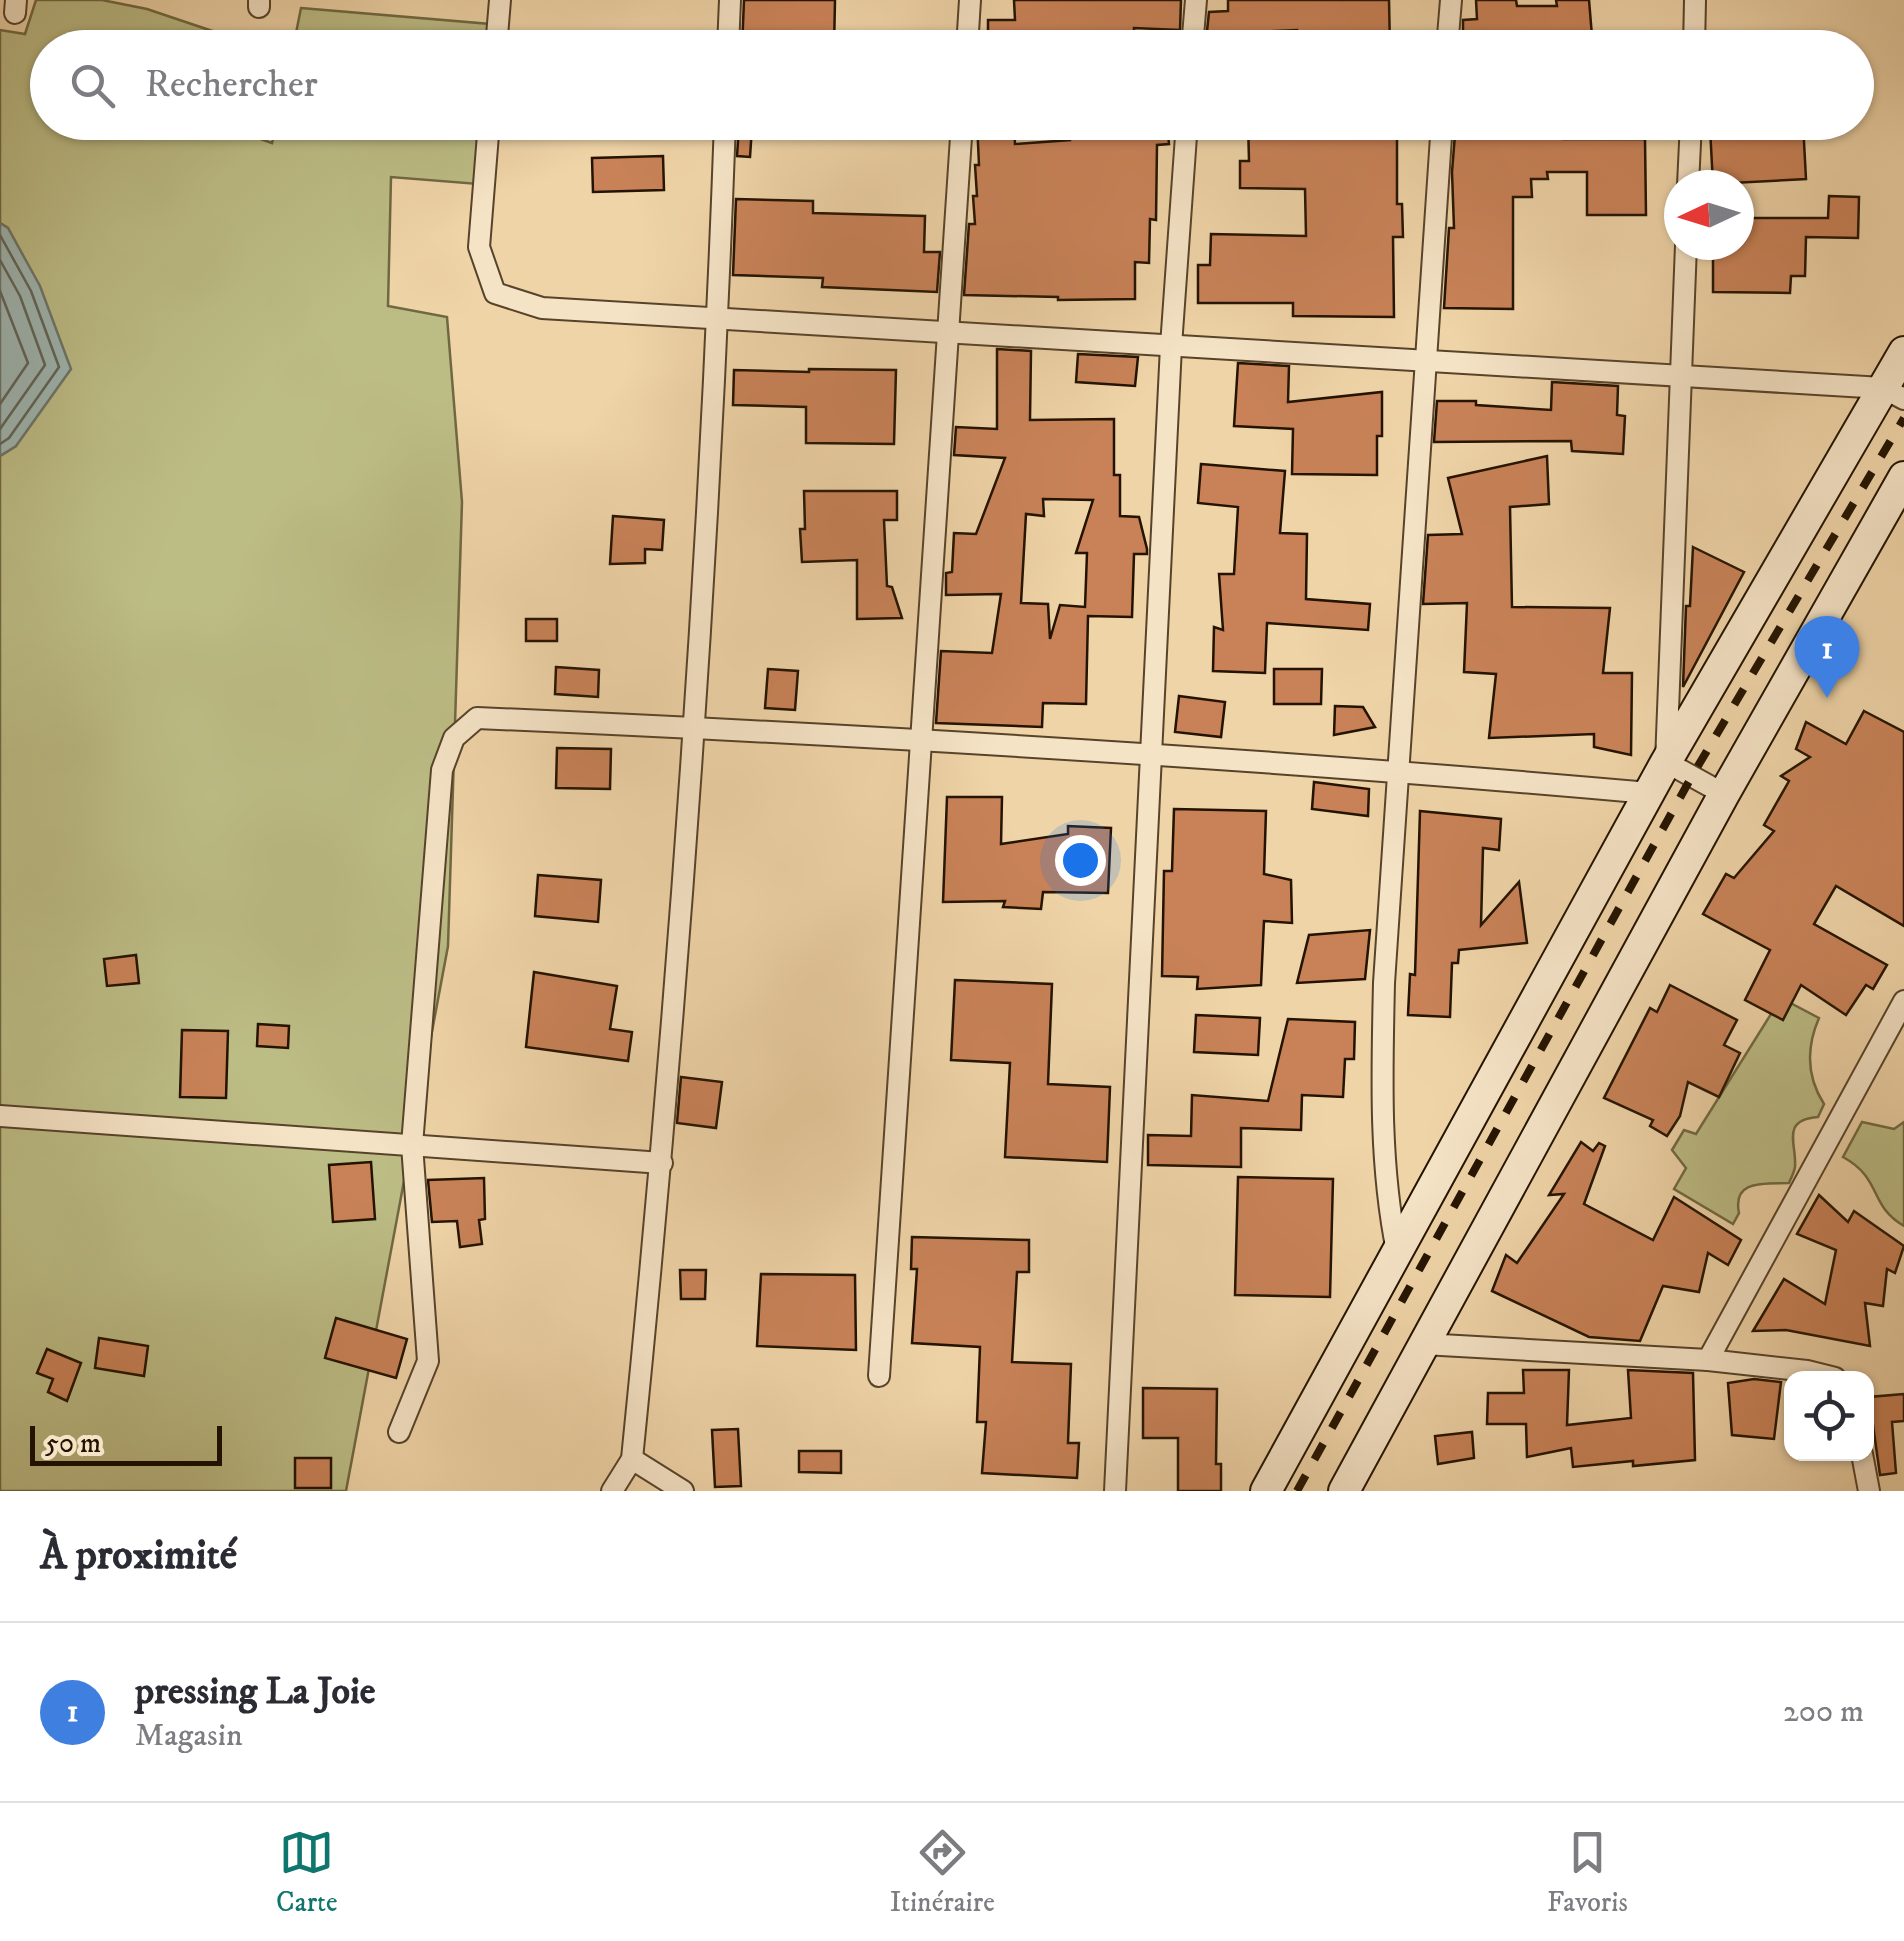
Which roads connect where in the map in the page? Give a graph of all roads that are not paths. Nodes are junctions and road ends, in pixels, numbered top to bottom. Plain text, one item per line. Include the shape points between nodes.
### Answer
1 (500, 0) edge
2 (730, 0) edge
3 (970, 0) edge
4 (1196, 0) edge
5 (1451, 0) edge
6 (1695, 0) edge
7 (498, 30) edge
8 (729, 30) edge
9 (968, 30) edge
10 (1194, 30) edge
11 (1448, 30) edge
12 (1694, 30) edge
13 (488, 140) edge
14 (724, 140) edge
15 (961, 140) edge
16 (1186, 140) edge
17 (1441, 140) edge
18 (1690, 140) edge
19 (1689, 170) edge
20 (1685, 260) edge
21 (718, 320) junction
22 (948, 333) junction
23 (1171, 346) junction
24 (1904, 352) edge
25 (1423, 361) junction
26 (1681, 376) junction
27 (1893, 393) edge
28 (1904, 477) edge
29 (693, 728) junction
30 (921, 742) junction
31 (1150, 754) junction
32 (1666, 762) junction
33 (1400, 770) junction
34 (1649, 793) junction
35 (1724, 794) junction
36 (1904, 1001) edge
37 (0, 1116) edge
38 (412, 1145) junction
39 (662, 1163) junction
40 (1397, 1252) junction
41 (1424, 1344) junction
42 (1708, 1360) junction
43 (1807, 1371) edge
44 (879, 1376) dead end
45 (399, 1432) dead end
46 (632, 1460) junction
47 (1863, 1461) edge
48 (612, 1491) edge
49 (683, 1491) edge
50 (1115, 1491) edge
51 (1266, 1491) edge
52 (1344, 1491) edge
53 (1869, 1491) edge

1 - 7 street
2 - 8 street
3 - 9 street
4 - 10 street
5 - 11 street
6 - 12 street
13 - 21 street via 479,247 495,293 542,308
14 - 21 street
15 - 22 street
16 - 23 street
17 - 25 street
18 - 19 street
20 - 26 street
21 - 22 street
21 - 29 street
22 - 23 street
22 - 30 street
23 - 25 street
23 - 31 street
24 - 27 main road
25 - 26 street
25 - 33 street
26 - 27 street
26 - 32 street
27 - 32 main road
28 - 35 main road
29 - 30 street
29 - 38 street via 477,718 454,738 442,770
29 - 39 street
30 - 31 street
30 - 44 street
31 - 33 street
31 - 50 street
32 - 34 main road
32 - 35 street
33 - 34 street
33 - 40 street via 1382,1116
34 - 40 main road
35 - 41 main road
36 - 42 street
37 - 38 street
38 - 39 street
38 - 45 street via 428,1361
39 - 46 street
40 - 51 main road
41 - 42 street
41 - 52 main road
42 - 43 street
46 - 48 street
46 - 49 street
47 - 53 street

